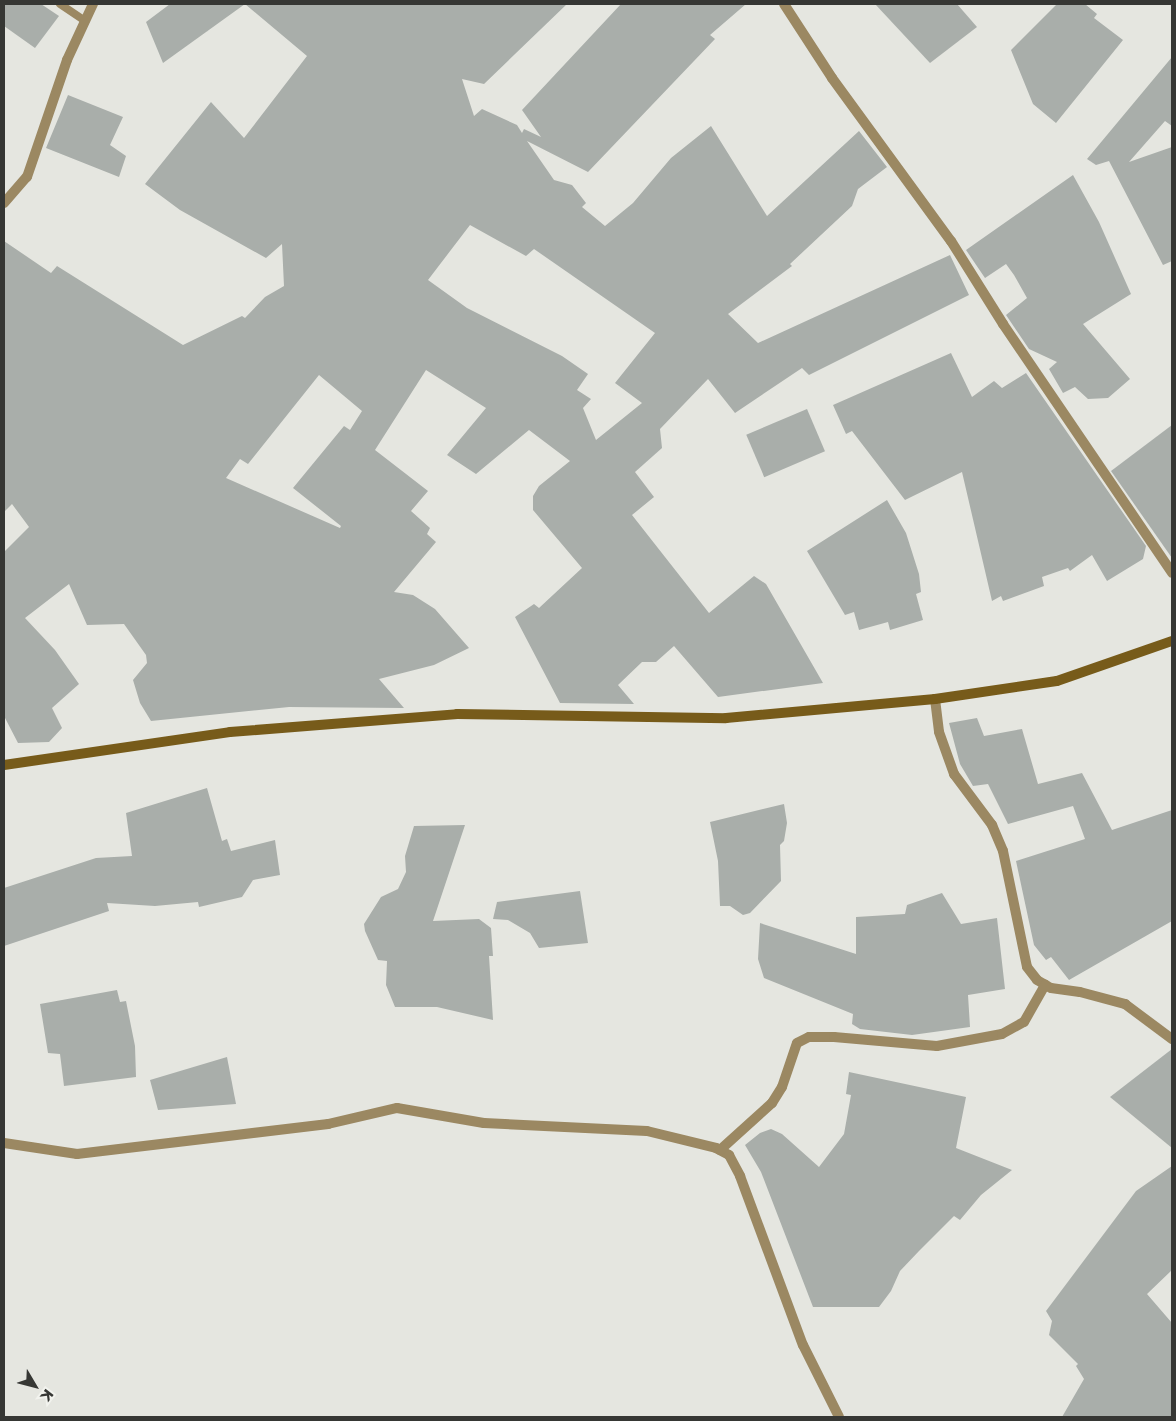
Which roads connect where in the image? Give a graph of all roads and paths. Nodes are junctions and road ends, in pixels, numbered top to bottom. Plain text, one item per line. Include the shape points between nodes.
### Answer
1 (60, 4) edge
2 (93, 4) edge
3 (784, 4) edge
4 (85, 21) junction
5 (4, 203) edge
6 (1172, 573) edge
7 (1172, 641) edge
8 (935, 699) junction
9 (4, 765) edge
10 (1045, 985) junction
11 (1172, 1039) edge
12 (4, 1143) edge
13 (720, 1150) junction
14 (839, 1417) edge

1 - 4 lane
2 - 4 street
3 - 6 street via 837,86 951,241 1003,324
4 - 5 street via 49,107 27,177
7 - 8 street via 1057,681
8 - 9 street via 726,718 457,714 230,732
8 - 10 street via 940,732 954,774 992,825 1003,851 1027,967
10 - 11 street via 1125,1004
10 - 13 street via 1024,1022 1002,1034 937,1046 834,1037 809,1037 797,1043 782,1087 772,1103
12 - 13 street via 77,1154 328,1124 397,1108 484,1123 647,1131
13 - 14 street via 729,1155 740,1176 803,1345

